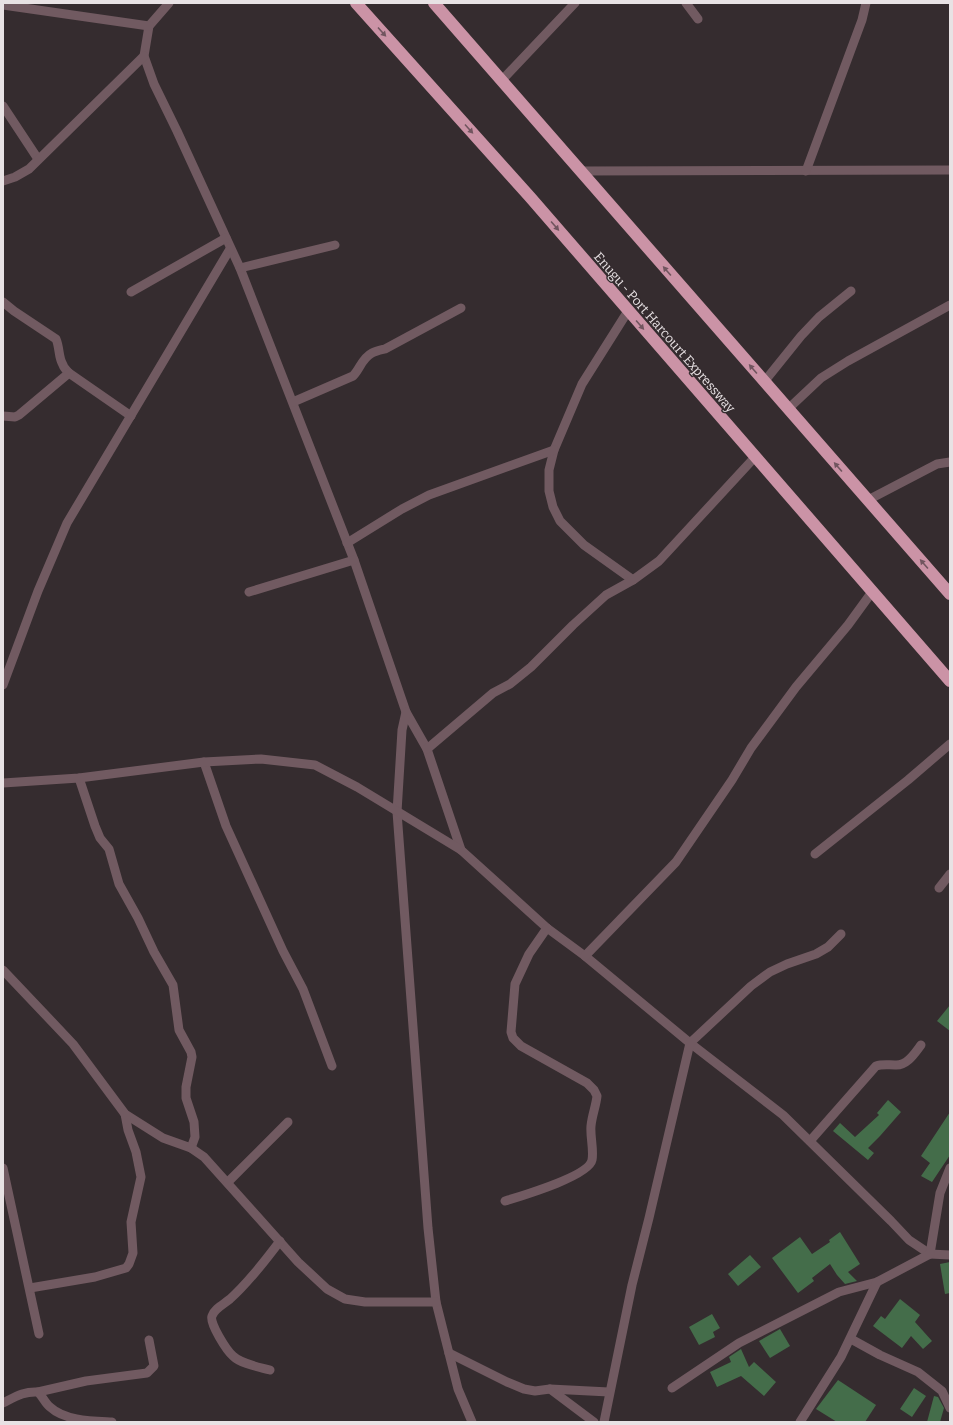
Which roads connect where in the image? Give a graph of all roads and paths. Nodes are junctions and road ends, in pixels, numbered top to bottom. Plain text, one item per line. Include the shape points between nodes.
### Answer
1 (169, 3) edge
2 (356, 3) edge
3 (434, 3) edge
4 (575, 3) edge
5 (686, 3) edge
6 (866, 3) edge
7 (3, 5) edge
8 (698, 19) dead end
9 (150, 26) junction
10 (144, 56) junction
11 (502, 80) junction
12 (3, 106) edge
13 (38, 159) junction
14 (580, 171) junction
15 (806, 171) junction
16 (950, 172) edge
17 (3, 181) edge
18 (226, 238) junction
19 (335, 245) dead end
20 (230, 249) junction
21 (240, 268) junction
22 (851, 290) dead end
23 (131, 292) dead end
24 (3, 302) edge
25 (950, 305) edge
26 (461, 308) dead end
27 (628, 311) junction
28 (69, 373) junction
29 (764, 382) junction
30 (293, 402) junction
31 (788, 409) junction
32 (3, 416) edge
33 (131, 416) junction
34 (554, 450) junction
35 (755, 458) junction
36 (950, 462) edge
37 (868, 500) junction
38 (347, 542) junction
39 (354, 560) junction
40 (633, 580) junction
41 (249, 592) dead end
42 (872, 592) junction
43 (950, 594) edge
44 (3, 657) edge
45 (12, 661) junction
46 (950, 681) edge
47 (3, 685) edge
48 (406, 712) junction
49 (950, 744) edge
50 (427, 749) junction
51 (204, 762) junction
52 (79, 778) junction
53 (3, 783) edge
54 (397, 812) junction
55 (461, 850) junction
56 (815, 854) dead end
57 (950, 874) edge
58 (939, 888) dead end
59 (547, 928) junction
60 (841, 934) dead end
61 (585, 956) junction
62 (3, 970) edge
63 (690, 1043) junction
64 (922, 1045) dead end
65 (332, 1066) dead end
66 (125, 1114) junction
67 (288, 1122) dead end
68 (810, 1141) junction
69 (191, 1148) junction
70 (3, 1168) edge
71 (950, 1168) edge
72 (228, 1182) junction
73 (505, 1202) dead end
74 (6, 1203) edge
75 (280, 1241) junction
76 (930, 1254) junction
77 (950, 1255) edge
78 (877, 1282) junction
79 (30, 1288) junction
80 (436, 1302) junction
81 (39, 1334) dead end
82 (851, 1339) junction
83 (149, 1340) dead end
84 (449, 1353) junction
85 (270, 1370) dead end
86 (672, 1388) dead end
87 (550, 1389) junction
88 (38, 1392) junction
89 (609, 1392) junction
90 (3, 1403) edge
91 (950, 1408) edge
92 (112, 1422) edge
93 (472, 1422) edge
94 (594, 1422) edge
95 (604, 1422) edge
96 (800, 1422) edge

1 - 9 street
2 -> 27 highway, Enugu - Port Harcourt Expressway via 530,197
3 - 11 highway
4 - 11 street
5 - 8 street
6 - 15 street
7 - 9 street
9 - 10 street
10 - 13 street
10 - 18 street via 154,84
11 - 14 highway
12 - 13 street
13 - 17 street via 28,169
14 - 15 street
29 -> 14 highway
15 - 16 street
18 - 20 street
18 - 23 street
19 - 21 street
20 - 21 street
20 - 33 street
21 - 30 street
22 - 29 street via 801,336
24 - 28 street via 56,339 63,365
25 - 31 street via 821,378
26 - 30 street via 385,349 372,352 353,376
27 - 34 street via 582,384
27 -> 35 highway, Enugu - Port Harcourt Expressway
28 - 32 street via 19,415
28 - 33 street
29 - 31 highway
30 - 38 street
37 -> 31 highway
33 - 45 street via 67,523
34 - 38 street via 429,495
34 - 40 street via 549,470 549,491 560,521 584,545
35 - 40 street via 659,561
35 - 42 highway, Enugu - Port Harcourt Expressway
36 - 37 street via 937,464
43 -> 37 highway
38 - 39 street
39 - 41 street
39 - 48 street
40 - 50 street via 606,595 531,667 510,684 493,693
42 - 46 highway, Enugu - Port Harcourt Expressway
42 - 61 street via 751,748 676,862
44 - 45 street
45 - 47 street
48 - 50 street
48 - 54 street via 402,730
49 - 56 street
50 - 55 street
51 - 52 street
51 - 54 street via 261,758 315,764
51 - 65 street via 226,826 303,989
52 - 53 street
52 - 69 street via 100,838 109,849 119,884 173,985 179,1030 192,1058 186,1087 186,1098 194,1122 195,1137
54 - 55 street
54 - 80 street via 428,1228
55 - 59 street
57 - 58 street
59 - 61 street
59 - 73 street via 529,954 514,984 511,1032 521,1046 587,1083 598,1096 591,1126 592,1160 581,1172
60 - 63 street via 828,947 816,954 770,972
61 - 63 street
62 - 66 street via 73,1044
63 - 68 street via 783,1115
63 - 89 street
64 - 68 street via 900,1065 876,1066
66 - 69 street via 163,1138
66 - 79 street via 141,1177 131,1222 133,1253 129,1264 126,1268 95,1277
67 - 72 street
68 - 76 street via 909,1240
69 - 72 street via 204,1157
70 - 74 street
71 - 76 street via 940,1193
72 - 75 street
74 - 79 street
75 - 80 street via 327,1290 345,1299 365,1302
75 - 85 street via 262,1265 212,1316 214,1328 233,1356 248,1364
76 - 77 street
76 - 78 street
78 - 82 street
78 - 86 street via 839,1292 739,1343
79 - 81 street
80 - 84 street
82 - 91 street via 918,1372 942,1391
82 - 96 street
83 - 88 street via 154,1366 148,1373
84 - 87 street via 524,1389
84 - 93 street via 458,1389
87 - 89 street
87 - 94 street
88 - 90 street via 22,1393
88 - 92 street via 50,1408 62,1415 83,1421
89 - 95 street

